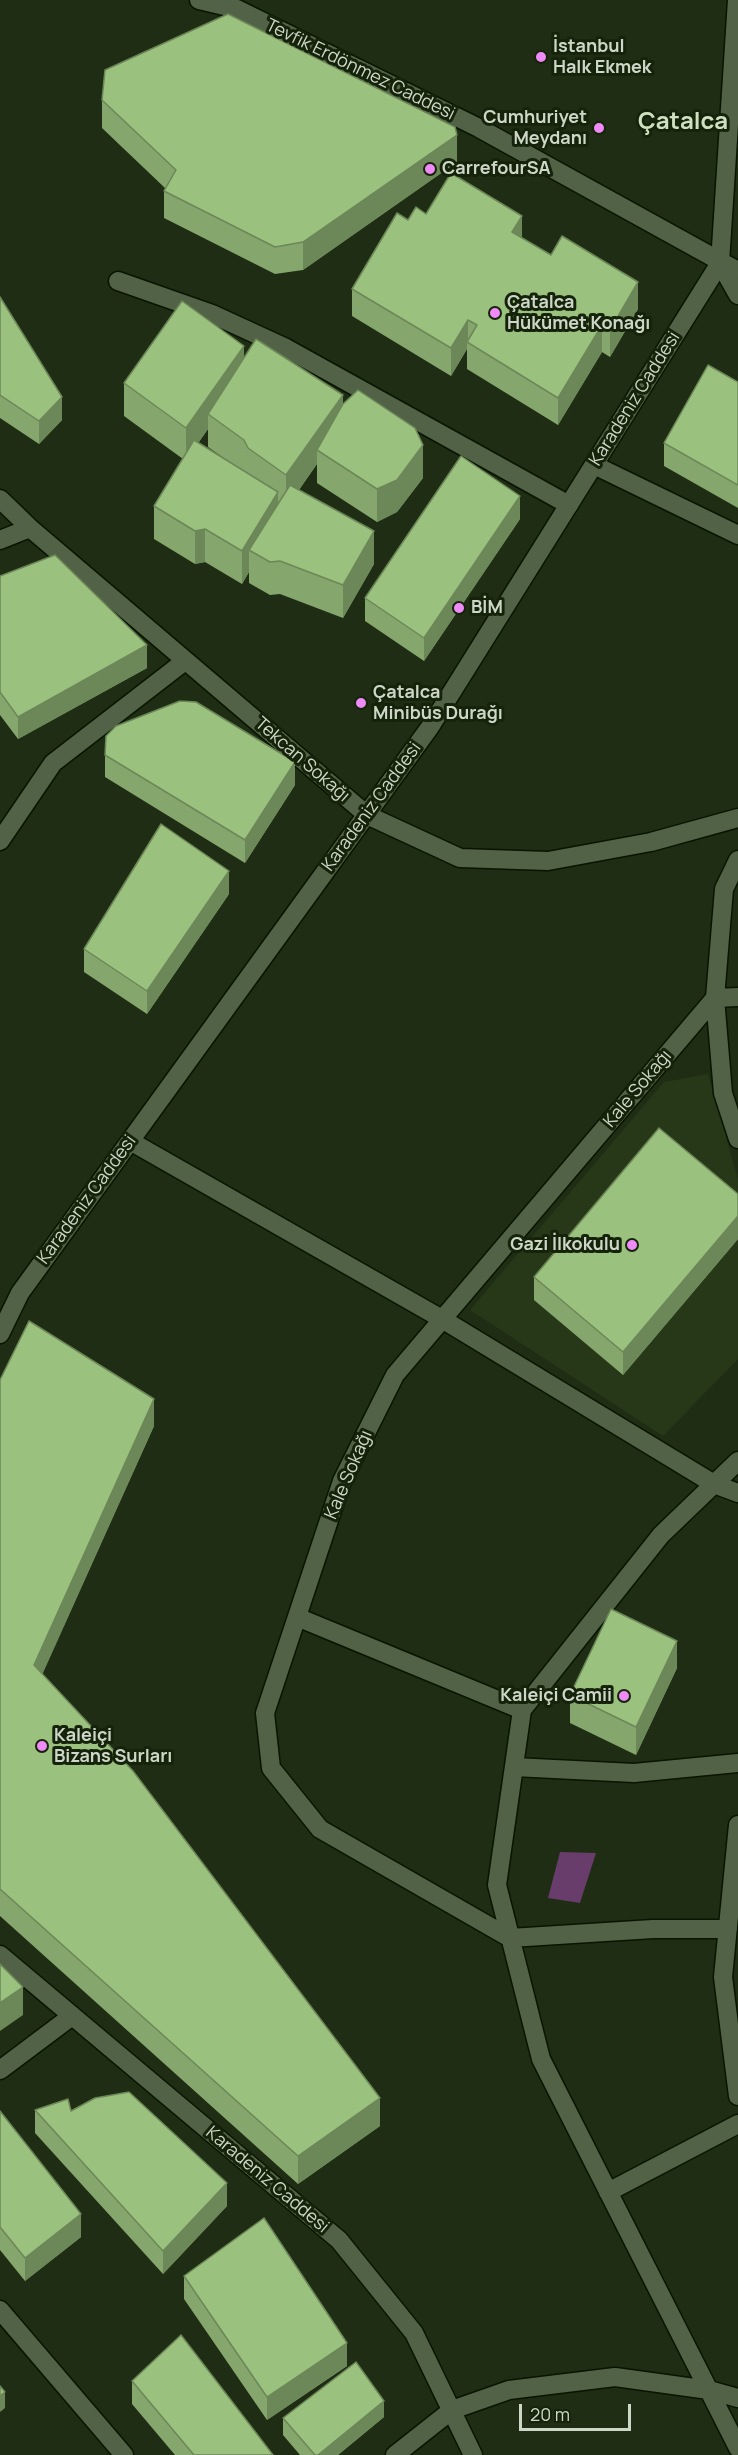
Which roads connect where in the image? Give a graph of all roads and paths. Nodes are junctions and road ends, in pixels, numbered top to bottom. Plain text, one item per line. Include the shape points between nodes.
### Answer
1 (199, 0) edge
2 (737, 0) edge
3 (734, 127) edge
4 (720, 262) junction
5 (738, 271) edge
6 (118, 281) dead end
7 (738, 295) edge
8 (594, 465) junction
9 (0, 499) edge
10 (569, 505) junction
11 (30, 528) junction
12 (738, 535) edge
13 (0, 540) edge
14 (185, 661) junction
15 (366, 815) junction
16 (738, 818) edge
17 (0, 841) edge
18 (738, 860) edge
19 (738, 997) edge
20 (715, 998) junction
21 (738, 1139) edge
22 (130, 1141) junction
23 (442, 1319) junction
24 (0, 1334) edge
25 (738, 1461) edge
26 (714, 1485) junction
27 (738, 1493) edge
28 (297, 1617) junction
29 (522, 1710) junction
30 (738, 1764) edge
31 (514, 1767) junction
32 (738, 1825) edge
33 (728, 1929) junction
34 (510, 1938) junction
35 (0, 1955) edge
36 (72, 2016) junction
37 (0, 2070) edge
38 (738, 2096) edge
39 (738, 2124) edge
40 (608, 2192) junction
41 (0, 2310) edge
42 (709, 2390) junction
43 (738, 2398) edge
44 (452, 2410) junction
45 (735, 2436) edge
46 (124, 2455) edge
47 (395, 2455) edge
48 (473, 2455) edge

1 - 4 street, Tevfik Erdönmez Caddesi via 237,9 479,128
2 - 3 street
3 - 4 street
4 - 5 street, Tevfik Erdönmez Caddesi
4 - 7 street
4 - 8 street, Karadeniz Caddesi
6 - 10 street via 212,314 286,348
8 - 10 street, Karadeniz Caddesi
8 - 12 street
9 - 11 street, Tekcan Sokağı
10 - 15 street, Karadeniz Caddesi via 430,727
11 - 13 street
11 - 14 street, Tekcan Sokağı
14 - 15 street, Tekcan Sokağı
14 - 17 street via 53,763
15 - 16 street, Tekcan Sokağı via 459,858 548,861 651,842
15 - 22 street, Karadeniz Caddesi
18 - 20 street via 724,889
19 - 20 street
20 - 21 street via 723,1093
20 - 23 street, Kale Sokağı
22 - 23 street
22 - 24 street, Karadeniz Caddesi via 20,1293
23 - 26 street
23 - 28 street, Kale Sokağı via 395,1375 342,1481
25 - 26 street
26 - 27 street
26 - 29 street via 661,1535
28 - 29 street
28 - 34 street, Kale Sokağı via 265,1713 271,1768 320,1829
29 - 31 street
30 - 31 street via 634,1773
31 - 34 street via 497,1885
32 - 33 street
33 - 34 street via 653,1929
33 - 38 street via 723,1977
34 - 40 street via 541,2059
35 - 36 street, Karadeniz Caddesi
36 - 37 street
36 - 44 street, Karadeniz Caddesi via 339,2240 414,2333
39 - 40 street
40 - 42 street
41 - 46 street
42 - 43 street
42 - 44 street via 615,2377 509,2390
42 - 45 street
44 - 47 street
44 - 48 street, Karadeniz Caddesi

